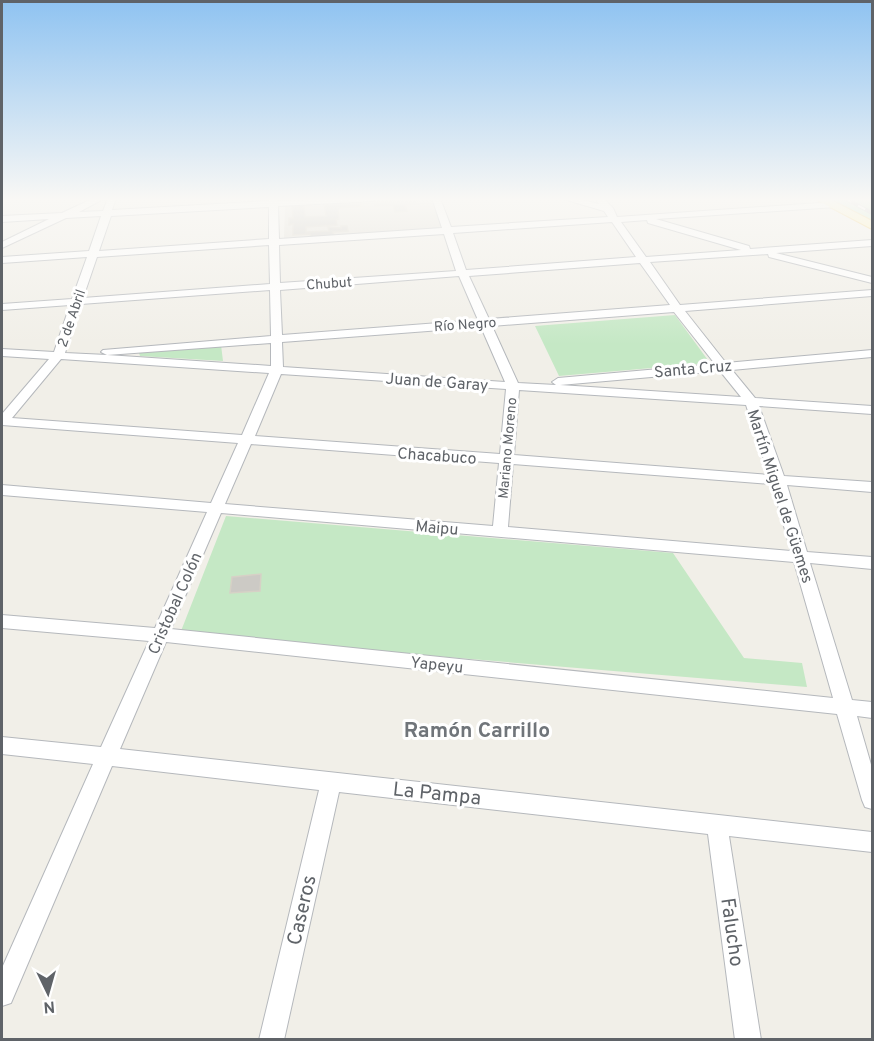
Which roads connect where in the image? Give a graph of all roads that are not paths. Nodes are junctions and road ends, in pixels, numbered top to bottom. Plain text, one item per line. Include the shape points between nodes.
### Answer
1 (95, 247) edge
2 (204, 247) edge
3 (273, 247) edge
4 (453, 247) edge
5 (634, 247) edge
6 (742, 247) edge
7 (822, 247) edge
8 (758, 251) junction
9 (93, 254) junction
10 (643, 259) junction
11 (2, 260) edge
12 (462, 272) junction
13 (873, 280) edge
14 (274, 287) junction
15 (873, 292) edge
16 (77, 302) junction
17 (2, 307) edge
18 (677, 308) junction
19 (483, 323) junction
20 (275, 338) junction
21 (2, 352) edge
22 (873, 353) edge
23 (58, 356) junction
24 (720, 366) junction
25 (277, 370) junction
26 (513, 386) junction
27 (751, 402) junction
28 (873, 410) edge
29 (2, 421) edge
30 (246, 440) junction
31 (506, 460) junction
32 (778, 480) junction
33 (873, 487) edge
34 (2, 490) edge
35 (217, 508) junction
36 (500, 533) junction
37 (801, 557) junction
38 (873, 563) edge
39 (2, 621) edge
40 (160, 635) junction
41 (845, 707) junction
42 (873, 710) edge
43 (2, 745) edge
44 (106, 756) junction
45 (331, 781) junction
46 (873, 800) edge
47 (717, 825) junction
48 (873, 842) edge
49 (2, 994) edge
50 (271, 1040) edge
51 (748, 1040) edge

1 - 9 street, 2 de Abril
2 - 9 street
3 - 14 street, Cristobal Colón
4 - 12 street, Mariano Moreno
5 - 10 street, Martín Miguel de Güemes
6 - 8 street
7 - 8 street, Chubut
8 - 10 street, Chubut
8 - 13 street
9 - 11 street
9 - 16 street, 2 de Abril
10 - 12 street, Chubut
10 - 18 street, Martín Miguel de Güemes
12 - 14 street, Chubut
12 - 19 street, Mariano Moreno
14 - 16 street, Chubut
14 - 20 street, Cristobal Colón
15 - 18 street, Río Negro
16 - 17 street, Chubut
16 - 23 street, 2 de Abril
18 - 19 street, Río Negro
18 - 24 street, Martín Miguel de Güemes
19 - 20 street, Río Negro
19 - 26 street, Mariano Moreno
20 - 23 street, Río Negro
20 - 25 street, Cristobal Colón
21 - 23 street, Juan de Garay
22 - 24 street, Santa Cruz
23 - 25 street, Juan de Garay
23 - 29 street, 2 de Abril
24 - 26 street, Santa Cruz
24 - 27 street, Martín Miguel de Güemes
25 - 26 street, Juan de Garay
25 - 30 street, Cristobal Colón
26 - 27 street, Juan de Garay
26 - 31 street, Mariano Moreno
27 - 28 street, Juan de Garay
27 - 32 street, Martín Miguel de Güemes
29 - 30 street, Chacabuco
30 - 31 street, Chacabuco
30 - 35 street, Cristobal Colón
31 - 32 street, Chacabuco
31 - 36 street, Mariano Moreno
32 - 33 street, Chacabuco
32 - 37 street, Martín Miguel de Güemes
34 - 35 street, Maipu
35 - 36 street, Maipu
35 - 40 street, Cristobal Colón
36 - 37 street, Maipu
37 - 38 street, Maipu
37 - 41 street, Martín Miguel de Güemes
39 - 40 street, Yapeyu
40 - 41 street, Yapeyu
40 - 44 street, Cristobal Colón
41 - 42 street, Yapeyu
41 - 46 street, Martín Miguel de Güemes
43 - 44 street, La Pampa
44 - 45 street, La Pampa
44 - 49 street, Cristobal Colón
45 - 47 street, La Pampa
45 - 50 street, Caseros
47 - 48 street, La Pampa
47 - 51 street, Falucho

